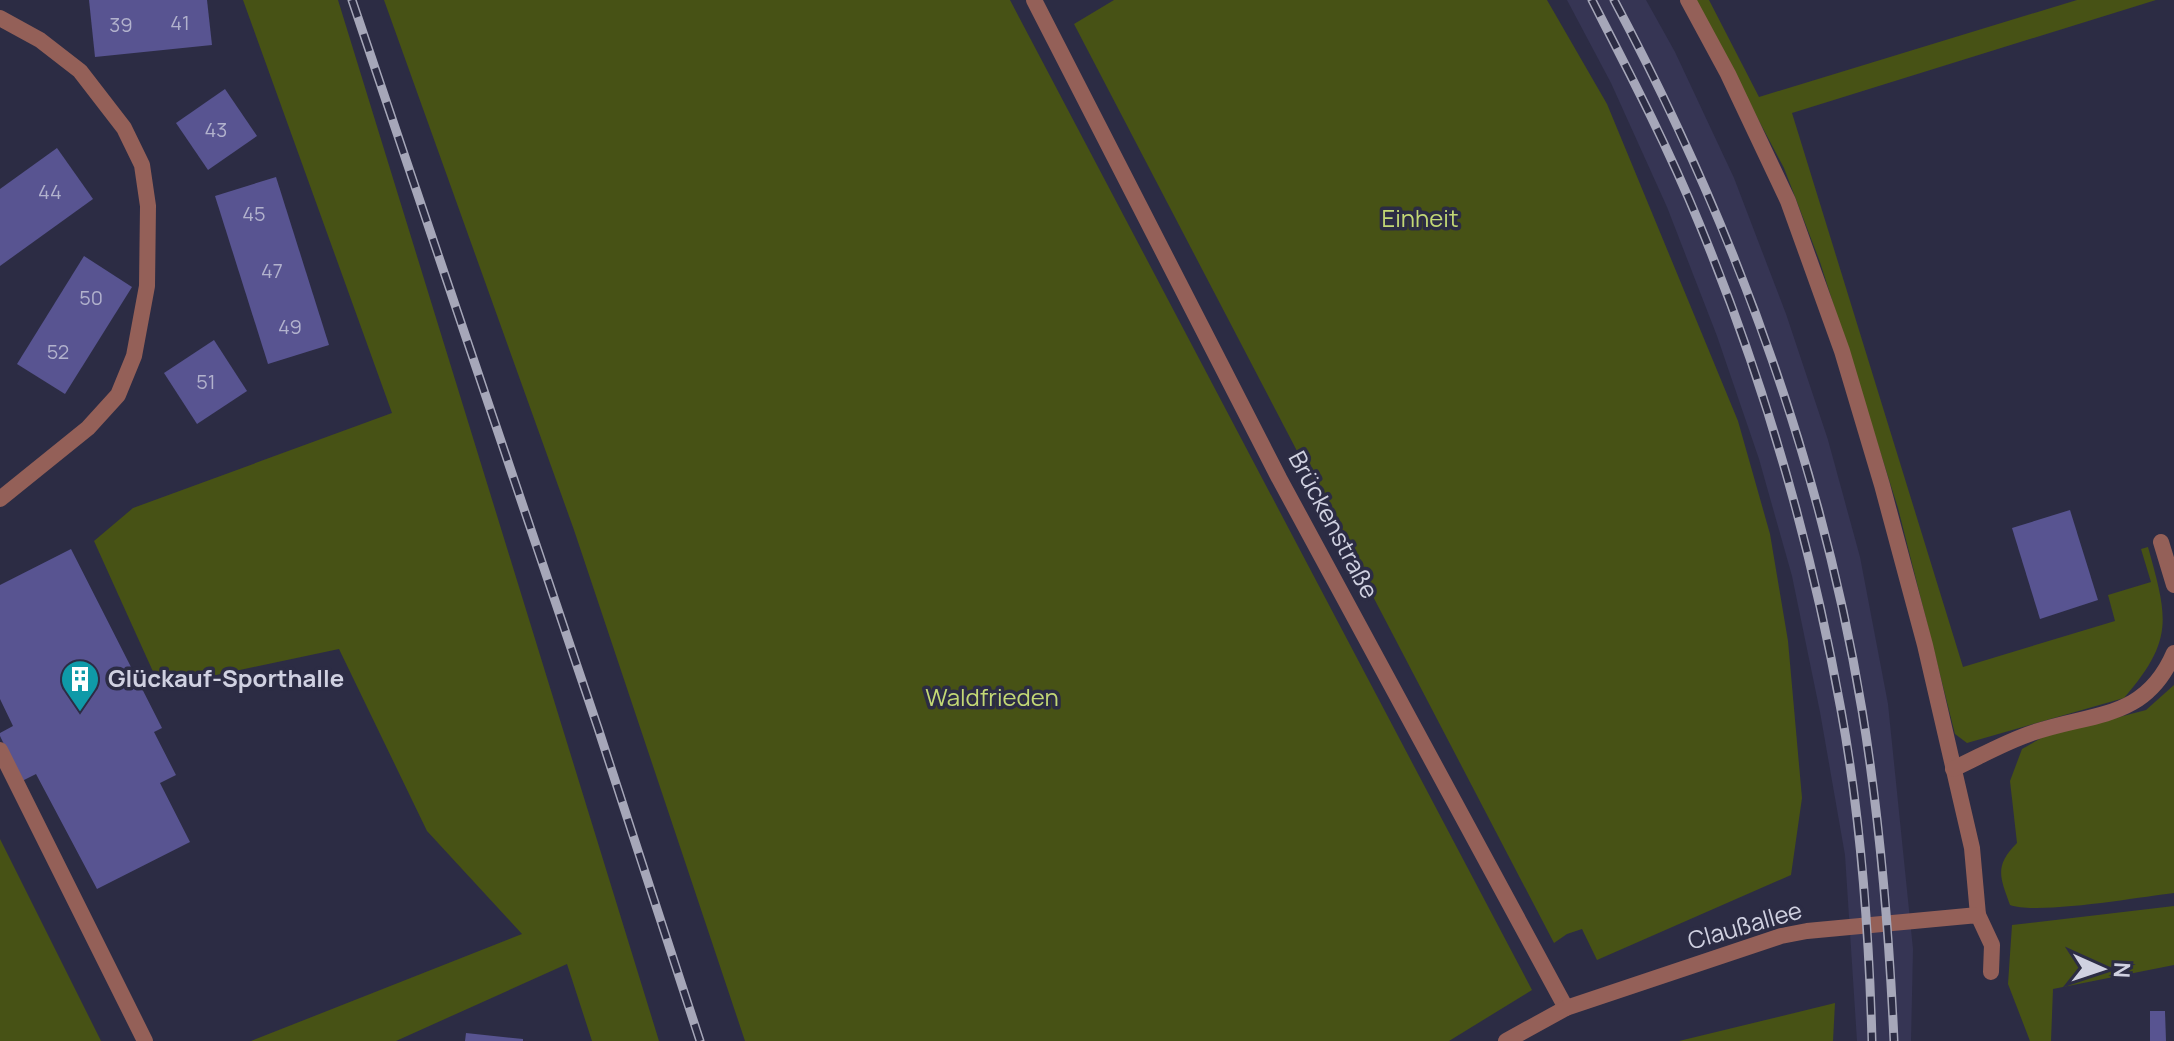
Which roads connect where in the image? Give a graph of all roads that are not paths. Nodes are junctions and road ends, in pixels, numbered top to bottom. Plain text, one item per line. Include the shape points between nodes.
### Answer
1 (1034, 0) edge
2 (1688, 0) edge
3 (0, 18) edge
4 (0, 499) edge
5 (2161, 542) dead end
6 (2174, 585) edge
7 (2174, 653) edge
8 (0, 750) edge
9 (1953, 769) junction
10 (1978, 915) junction
11 (1991, 972) dead end
12 (1566, 1008) junction
13 (145, 1041) edge
14 (1506, 1041) edge

1 - 12 street, Brückenstraße via 1279,478
2 - 9 street via 1788,201 1842,351 1925,645
3 - 4 street via 80,71 124,128 142,165 148,206 147,286 134,356 118,395 88,428
5 - 6 street
7 - 9 street via 2149,692 2127,708 2031,733
8 - 13 street
9 - 10 street via 1972,848
10 - 11 street via 1992,945
10 - 12 street, Claußallee via 1781,936
12 - 14 street

